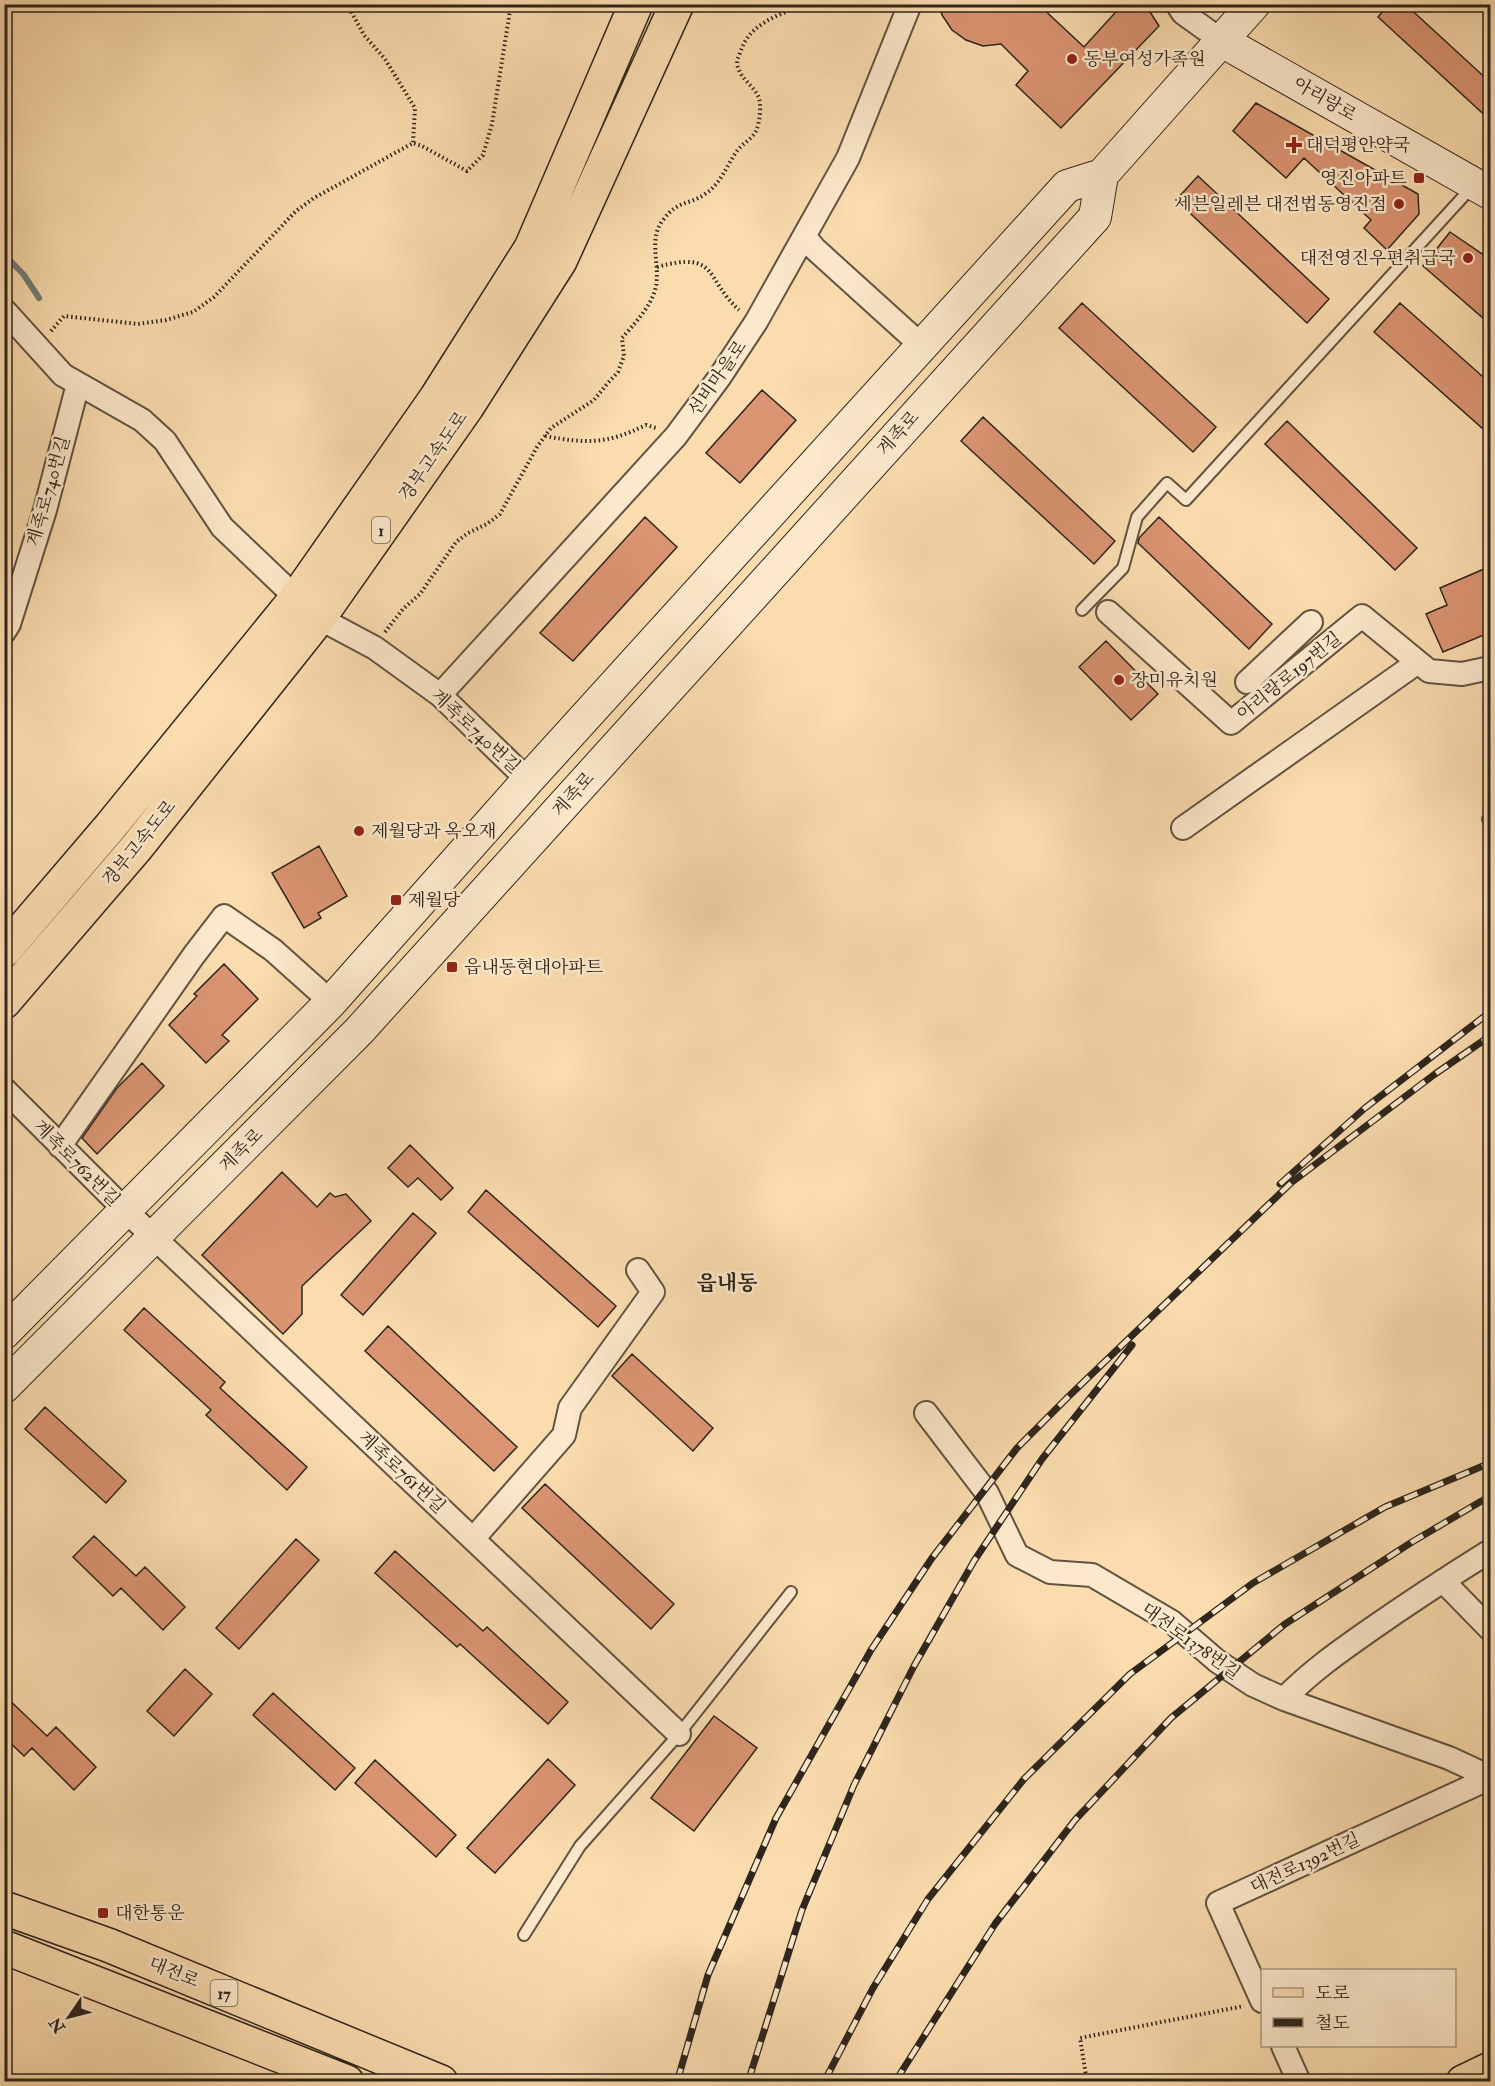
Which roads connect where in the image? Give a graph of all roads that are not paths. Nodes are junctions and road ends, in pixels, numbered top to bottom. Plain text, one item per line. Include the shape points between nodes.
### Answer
1 (636, 4) edge
2 (677, 4) edge
3 (910, 4) edge
4 (1177, 4) edge
5 (1254, 4) edge
6 (1222, 41) junction
7 (1102, 175) junction
8 (1482, 189) edge
9 (805, 237) junction
10 (4, 310) edge
11 (922, 346) junction
12 (78, 384) junction
13 (288, 590) dead end
14 (1082, 610) dead end
15 (1108, 612) dead end
16 (1311, 621) dead end
17 (332, 625) dead end
18 (4, 632) edge
19 (1418, 662) junction
20 (1491, 668) edge
21 (1247, 682) dead end
22 (440, 695) junction
23 (528, 780) junction
24 (1183, 828) dead end
25 (4, 951) edge
26 (4, 1002) edge
27 (331, 1002) junction
28 (4, 1089) edge
29 (60, 1146) junction
30 (125, 1210) junction
31 (154, 1238) junction
32 (638, 1270) dead end
33 (4, 1334) edge
34 (4, 1387) edge
35 (926, 1413) dead end
36 (473, 1539) junction
37 (1491, 1551) edge
38 (1443, 1581) junction
39 (791, 1592) dead end
40 (1491, 1629) edge
41 (1284, 1699) junction
42 (679, 1734) junction
43 (1491, 1777) edge
44 (4, 1908) edge
45 (524, 1935) dead end
46 (4, 1947) edge
47 (1257, 2003) edge
48 (1283, 2047) edge
49 (1491, 2069) edge
50 (346, 2082) edge
51 (441, 2082) edge
52 (1299, 2082) edge
53 (1463, 2082) edge

1 - 25 main road, 경부고속도로 / 1 via 531,248 436,398 294,601
2 - 26 main road, 경부고속도로 / 1 via 560,261 467,407 319,618 137,847
3 - 9 street, 선비마을로 via 848,158
4 - 6 street via 1183,13
5 - 6 main road
6 - 7 main road
6 - 8 main road, 아리랑로
7 - 11 main road via 1067,186
7 - 31 main road, 계족로 via 1095,217 359,1031
8 - 14 lane via 1379,286 1186,500 1167,483 1137,517 1123,568
9 - 11 street
9 - 22 street, 선비마을로 via 756,322 676,436
10 - 12 street via 63,375
11 - 23 main road
12 - 13 street via 142,420 165,441 222,527
12 - 18 street, 계족로740번길 via 45,510
15 - 19 street, 아리랑로197번길 via 1231,723 1362,615
16 - 21 street
17 - 22 street, 계족로740번길 via 375,648
19 - 20 street, 아리랑로197번길 via 1429,671 1462,674
19 - 24 street
22 - 23 street, 계족로740번길
23 - 27 main road
27 - 29 street via 273,950 225,916
27 - 30 main road
28 - 29 street, 계족로762번길
29 - 30 street, 계족로762번길
30 - 31 street, 계족로761번길
30 - 33 main road
31 - 34 main road, 계족로
31 - 36 street, 계족로761번길
32 - 36 street via 653,1292 570,1408 564,1435
35 - 41 street, 대전로1378번길 via 987,1493 1017,1555 1050,1572 1092,1575 1172,1622 1217,1661 1253,1685
36 - 42 street, 계족로761번길
37 - 38 street
38 - 40 street
38 - 41 street via 1344,1648 1305,1677
39 - 42 lane
41 - 43 street, 대전로1378번길
42 - 45 lane via 580,1846
43 - 47 street, 대전로1392번길 via 1218,1903
44 - 51 main road, 대전로 / 17 via 108,1945
46 - 50 main road, 17
48 - 52 street
49 - 53 main road

